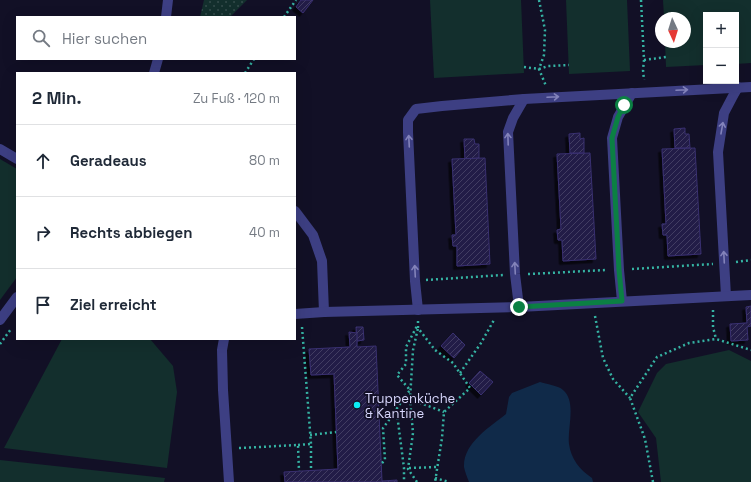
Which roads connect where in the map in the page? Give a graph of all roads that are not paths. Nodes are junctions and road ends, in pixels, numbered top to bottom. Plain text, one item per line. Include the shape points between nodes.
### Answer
1 (168, 0) edge
2 (166, 16) edge
3 (158, 60) edge
4 (154, 72) edge
5 (751, 87) edge
6 (738, 88) junction
7 (632, 93) junction
8 (524, 99) junction
9 (0, 149) edge
10 (16, 158) edge
11 (296, 212) edge
12 (751, 295) edge
13 (726, 296) junction
14 (16, 298) edge
15 (622, 301) junction
16 (519, 307) junction
17 (418, 310) junction
18 (324, 312) junction
19 (298, 314) edge
20 (0, 320) edge
21 (224, 340) edge
22 (229, 482) edge

1 - 2 street
3 - 4 street
5 - 6 street
7 -> 6 street
13 -> 6 street via 718,152 724,113
8 -> 7 street
7 - 15 street via 618,117 612,138
16 -> 8 street via 508,132
17 -> 8 street via 408,120 416,109
9 - 10 street
11 - 18 street via 313,235 322,261
12 - 13 street
13 - 15 street
14 - 20 street
15 - 16 street
16 - 17 street
17 - 18 street
18 - 19 street
21 - 22 street via 223,390

